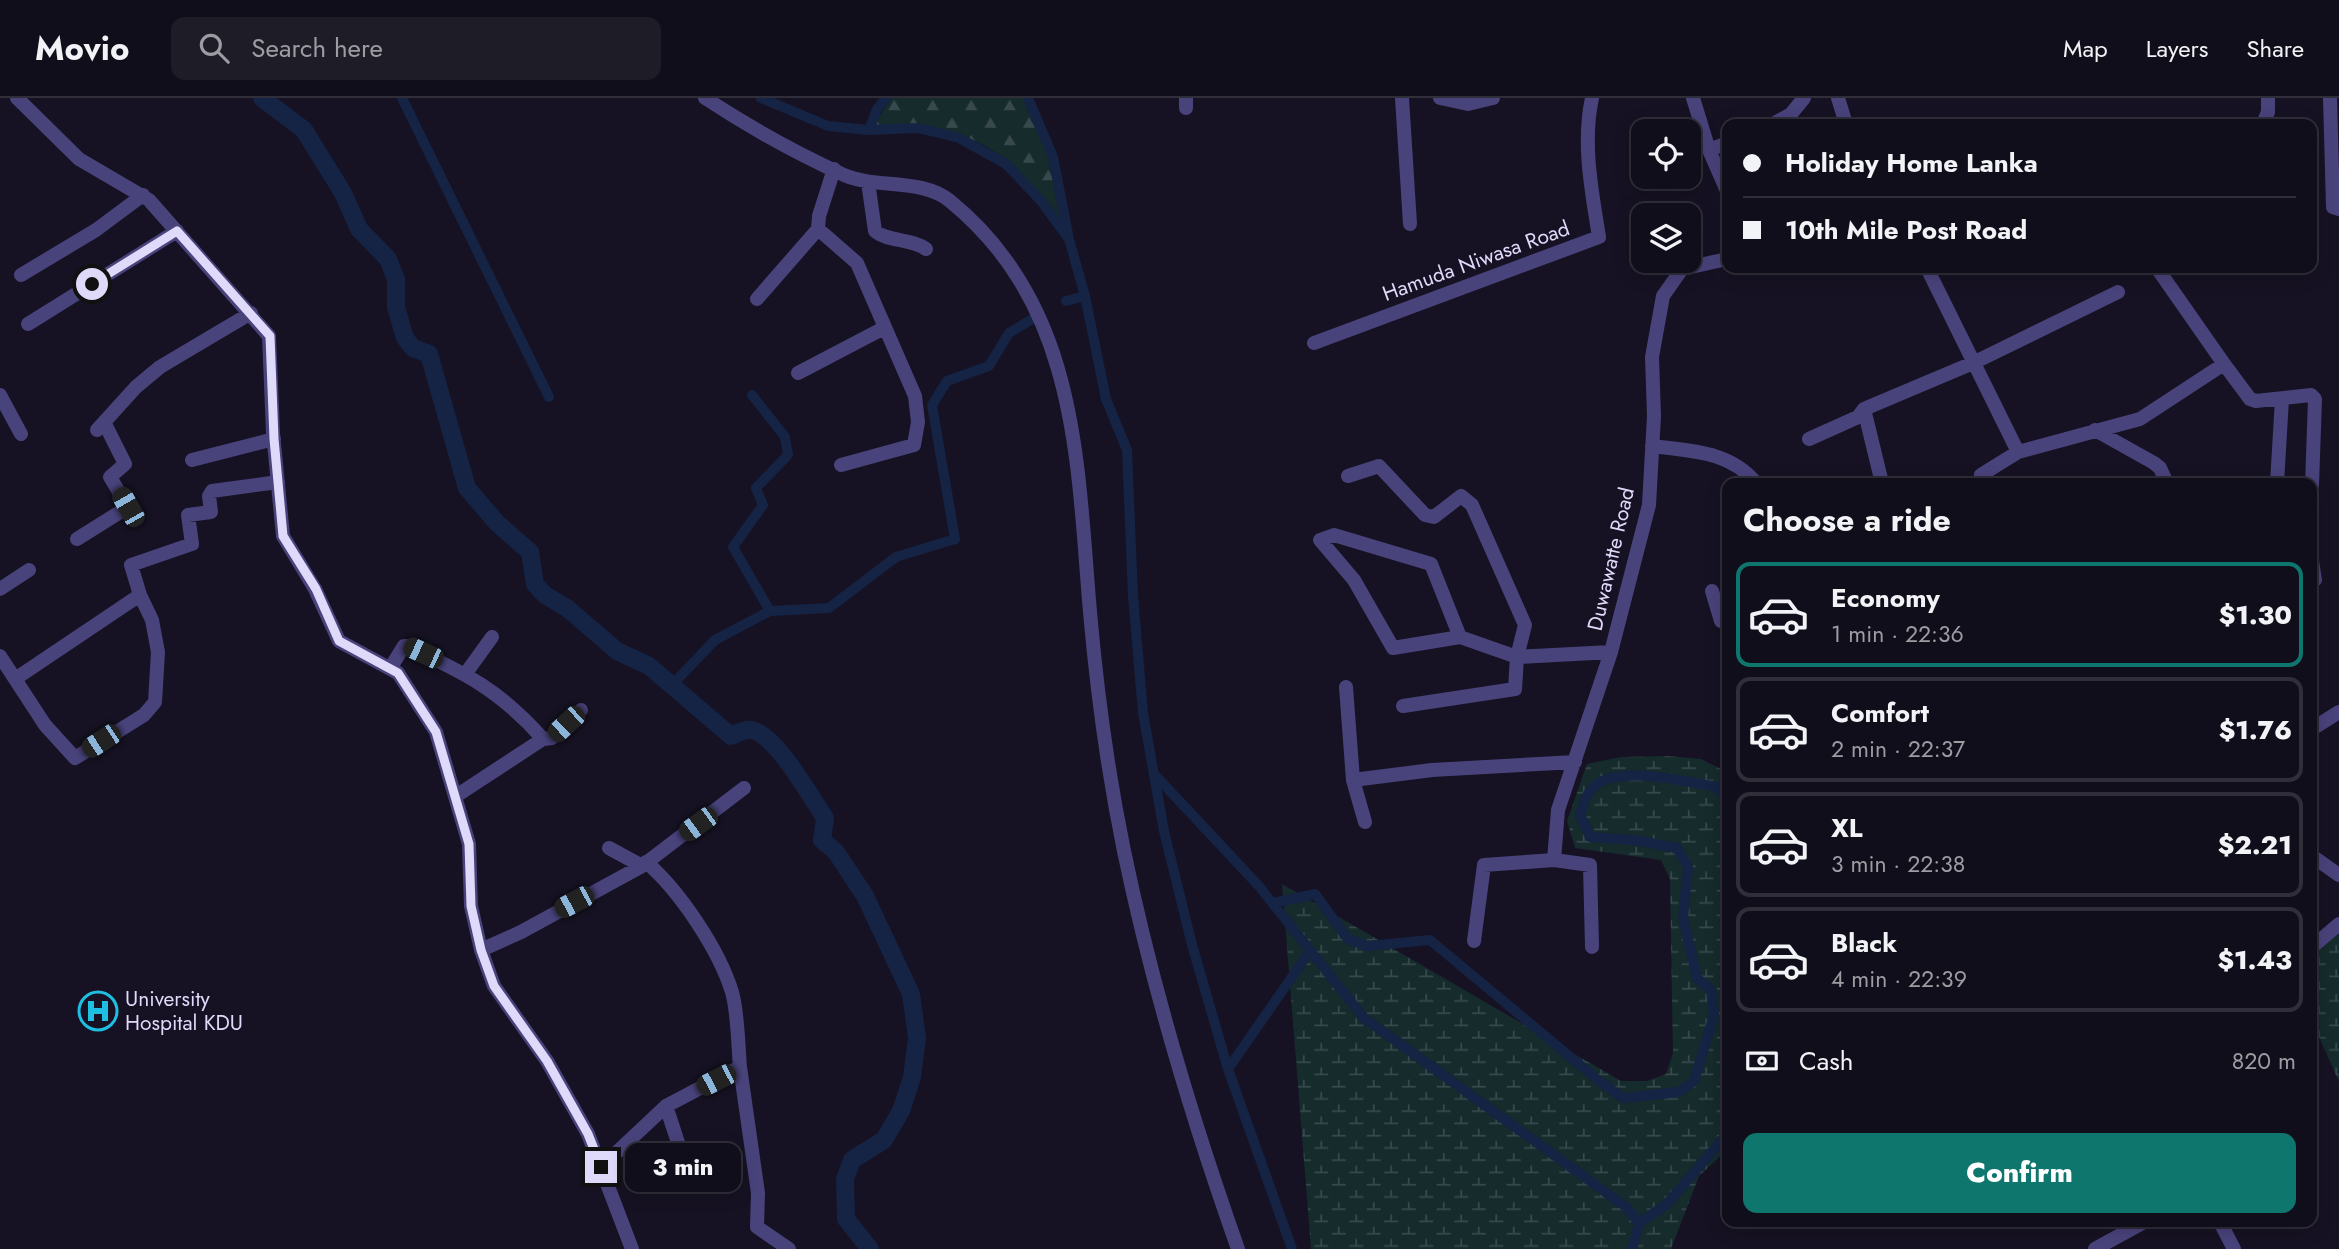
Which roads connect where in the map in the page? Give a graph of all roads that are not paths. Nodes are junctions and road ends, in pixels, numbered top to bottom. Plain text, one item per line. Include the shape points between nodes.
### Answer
1 (17, 98) edge
2 (705, 98) edge
3 (1402, 98) edge
4 (1440, 98) edge
5 (1493, 98) edge
6 (1592, 98) edge
7 (1693, 98) edge
8 (1804, 98) edge
9 (1838, 98) edge
10 (2268, 98) edge
11 (2330, 98) edge
12 (1782, 119) edge
13 (1844, 119) edge
14 (2264, 119) edge
15 (1722, 145) edge
16 (1709, 150) junction
17 (834, 169) junction
18 (1722, 180) edge
19 (868, 182) junction
20 (143, 195) junction
21 (2339, 209) edge
22 (1410, 224) dead end
23 (818, 229) junction
24 (177, 231) junction
25 (926, 249) dead end
26 (1722, 260) edge
27 (1929, 273) edge
28 (2160, 273) edge
29 (21, 275) dead end
30 (2118, 292) dead end
31 (757, 299) dead end
32 (251, 313) junction
33 (27, 324) dead end
34 (884, 328) junction
35 (1314, 344) dead end
36 (1973, 363) junction
37 (2224, 364) junction
38 (798, 373) dead end
39 (0, 395) edge
40 (2282, 399) junction
41 (1864, 409) junction
42 (2095, 430) junction
43 (22, 434) dead end
44 (274, 439) junction
45 (1809, 439) dead end
46 (1652, 446) junction
47 (2018, 452) junction
48 (192, 460) dead end
49 (841, 465) dead end
50 (1348, 476) dead end
51 (1752, 478) edge
52 (1881, 478) edge
53 (1982, 478) edge
54 (2165, 478) edge
55 (2277, 478) edge
56 (2312, 478) edge
57 (278, 482) junction
58 (77, 539) dead end
59 (29, 570) dead end
60 (0, 589) edge
61 (1712, 591) dead end
62 (140, 596) junction
63 (1722, 621) edge
64 (1460, 637) junction
65 (492, 638) dead end
66 (1611, 652) junction
67 (0, 656) edge
68 (1517, 657) junction
69 (391, 667) junction
70 (466, 673) junction
71 (15, 679) junction
72 (1346, 687) dead end
73 (1403, 706) dead end
74 (581, 710) dead end
75 (2339, 712) edge
76 (2317, 726) edge
77 (543, 739) junction
78 (1575, 762) junction
79 (1353, 780) junction
80 (744, 788) dead end
81 (456, 796) junction
82 (1365, 822) dead end
83 (609, 848) dead end
84 (1554, 860) junction
85 (2317, 860) edge
86 (644, 864) junction
87 (2339, 875) edge
88 (2339, 924) edge
89 (1474, 941) dead end
90 (2317, 943) edge
91 (1592, 947) dead end
92 (481, 950) junction
93 (740, 1067) junction
94 (666, 1106) junction
95 (601, 1167) junction
96 (690, 1179) dead end
97 (2135, 1227) edge
98 (2223, 1227) edge
99 (632, 1249) edge
100 (789, 1249) edge
101 (1238, 1249) edge
102 (2095, 1249) edge
103 (2234, 1249) edge

1 - 20 street via 79,159
2 - 17 street
3 - 22 street
4 - 5 street via 1468,104
6 - 35 street, Hamuda Niwasa Road via 1586,122 1599,237
7 - 16 street
8 - 12 street
9 - 13 street
10 - 14 street
11 - 21 street via 2333,207
15 - 16 street
16 - 18 street
17 - 19 street
17 - 23 street
19 - 25 street via 875,231 917,242
19 - 101 street via 925,190 949,200 998,250 1045,325 1074,431 1090,616 1123,847 1155,988 1204,1154
20 - 24 street
20 - 29 street
23 - 31 street
23 - 34 street via 856,262
24 - 32 street
24 - 33 street
26 - 46 street, Duwawatte Road via 1682,269 1663,296 1652,357
27 - 36 street
28 - 37 street
30 - 36 street
32 - 44 street via 272,346
32 - 58 street via 160,367 101,426 125,464 110,477 128,507
34 - 38 street
34 - 49 street via 915,396 918,422 914,445
36 - 41 street
36 - 47 street
37 - 40 street via 2250,398
37 - 42 street via 2158,410
39 - 43 street
40 - 55 street
40 - 56 street via 2311,395 2315,399
41 - 45 street via 1858,417
41 - 52 street
42 - 47 street
42 - 54 street via 2154,463
44 - 48 street
44 - 57 street
46 - 51 street via 1714,454 1744,468
46 - 66 street, Duwawatte Road via 1649,505
47 - 53 street via 1986,469
50 - 68 street via 1379,466 1424,514 1434,517 1461,496 1472,505 1525,625
57 - 62 street via 212,491 211,512 188,515 192,544 131,565
57 - 69 street via 283,536 316,589 334,633 344,646
59 - 60 street
61 - 63 street
62 - 71 street
62 - 71 street via 152,620 158,652 155,702 144,715 75,758 45,725
64 - 64 street via 1431,564 1334,535 1320,540 1354,580 1393,648
64 - 68 street
65 - 70 street
66 - 68 street
66 - 78 street, Duwawatte Road
67 - 71 street
68 - 73 street via 1516,689
69 - 70 street via 407,646
69 - 81 street via 410,688 436,732
70 - 77 street via 495,693
72 - 79 street
74 - 77 street via 552,738
75 - 76 street
77 - 81 street
78 - 79 street via 1432,770
78 - 84 street, Duwawatte Road via 1558,810
79 - 82 street
80 - 86 street
81 - 92 street via 469,844 471,906
83 - 86 street
84 - 89 street via 1484,865
84 - 91 street via 1590,865
85 - 87 street
86 - 92 street
86 - 93 street via 692,917 722,963 733,995
88 - 90 street
92 - 95 street via 494,986 547,1061
93 - 94 street
93 - 100 street via 758,1192 757,1227
94 - 95 street
94 - 96 street
95 - 99 street
97 - 102 street
98 - 103 street

